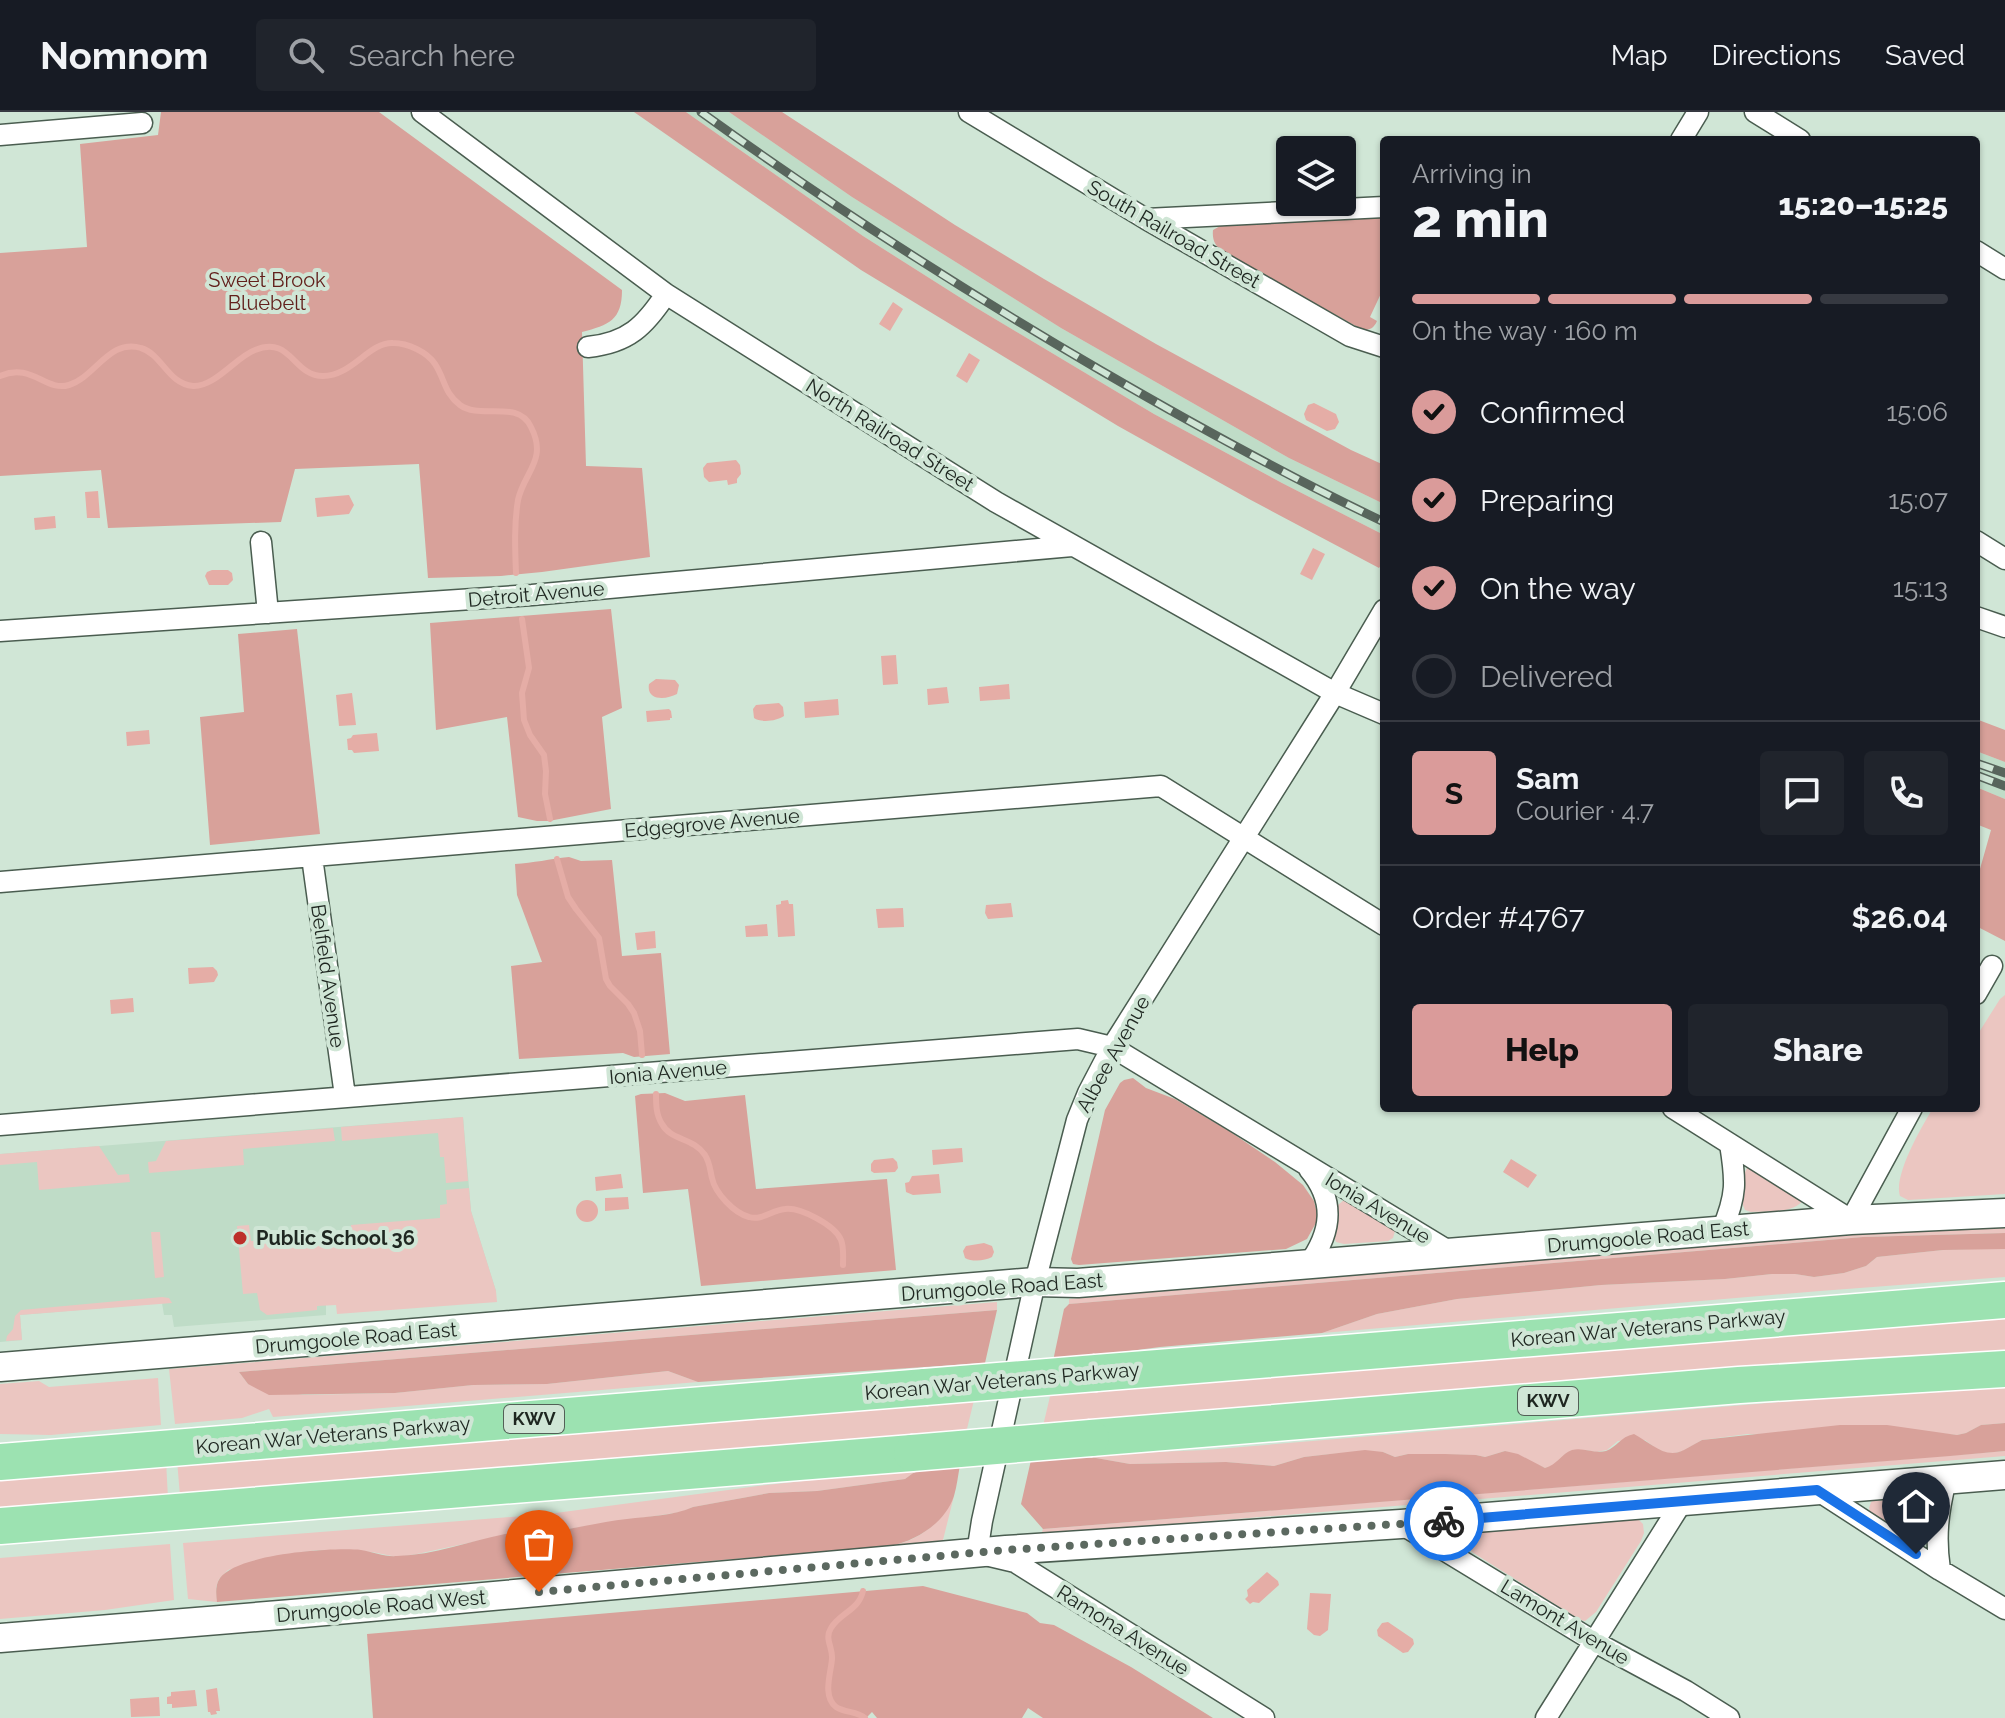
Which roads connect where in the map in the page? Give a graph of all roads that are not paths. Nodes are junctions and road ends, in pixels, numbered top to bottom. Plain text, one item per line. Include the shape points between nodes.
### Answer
1 (422, 112) edge
2 (969, 112) edge
3 (1698, 112) edge
4 (1755, 112) edge
5 (142, 123) dead end
6 (0, 135) edge
7 (1683, 136) edge
8 (1794, 136) edge
9 (1380, 207) edge
10 (1146, 219) junction
11 (1980, 253) edge
12 (2005, 269) edge
13 (666, 294) junction
14 (1380, 346) edge
15 (588, 347) dead end
16 (261, 542) dead end
17 (1980, 543) edge
18 (1072, 546) junction
19 (2005, 559) edge
20 (268, 613) junction
21 (1380, 617) edge
22 (1980, 618) edge
23 (2005, 627) edge
24 (0, 631) edge
25 (1335, 693) junction
26 (1380, 712) edge
27 (1243, 837) junction
28 (312, 857) junction
29 (0, 882) edge
30 (1380, 923) edge
31 (1991, 965) edge
32 (1980, 986) edge
33 (1112, 1047) junction
34 (345, 1096) junction
35 (1679, 1112) edge
36 (1910, 1112) edge
37 (0, 1125) edge
38 (1730, 1144) junction
39 (1304, 1163) junction
40 (2005, 1213) edge
41 (1851, 1220) junction
42 (1722, 1230) junction
43 (1452, 1253) junction
44 (1308, 1265) junction
45 (1035, 1282) junction
46 (2005, 1300) edge
47 (0, 1367) edge
48 (2005, 1369) edge
49 (0, 1444) edge
50 (143, 1451) junction
51 (0, 1462) edge
52 (2005, 1475) edge
53 (1946, 1480) junction
54 (1817, 1490) junction
55 (1682, 1502) junction
56 (1401, 1524) junction
57 (0, 1526) edge
58 (977, 1553) junction
59 (1940, 1570) junction
60 (2005, 1609) edge
61 (0, 1638) edge
62 (1595, 1642) junction
63 (1264, 1718) edge
64 (1546, 1718) edge
65 (1729, 1718) edge

1 - 13 street, North Railroad Street
2 - 10 street, South Railroad Street
3 - 7 street
4 - 8 street
5 - 6 street
9 - 10 street
10 - 14 street, South Railroad Street via 1350,336
11 - 12 street
13 - 15 street via 641,327 606,345
13 - 18 street, North Railroad Street
16 - 20 street
17 - 19 street
18 - 20 street, Detroit Avenue
18 - 25 street, North Railroad Street
20 - 24 street, Detroit Avenue
21 - 25 street, Albee Avenue
22 - 23 street
25 - 26 street, North Railroad Street
25 - 27 street, Albee Avenue
27 - 28 street, Edgegrove Avenue via 1161,786
27 - 30 street, Edgegrove Avenue
27 - 33 street, Albee Avenue
28 - 29 street, Edgegrove Avenue
28 - 34 street, Belfield Avenue
31 - 32 street
33 - 34 street, Ionia Avenue via 1078,1039
33 - 39 street, Ionia Avenue
33 - 45 street, Albee Avenue via 1077,1120
34 - 37 street, Ionia Avenue
35 - 38 street
36 - 41 street
38 - 41 street
38 - 42 street via 1735,1188
39 - 43 street, Ionia Avenue
39 - 44 street, Ionia Avenue via 1318,1180 1327,1209 1322,1243
40 - 41 main road, Drumgoole Road East
41 - 42 main road, Drumgoole Road East
42 - 43 main road, Drumgoole Road East
43 - 44 main road, Drumgoole Road East
44 - 45 main road, Drumgoole Road East
45 - 47 main road, Drumgoole Road East
45 - 58 street, Albee Avenue
46 - 50 highway, Korean War Veterans Parkway / KWV, bridge
48 - 57 highway, KWV, bridge via 1753,1384
49 - 50 highway
50 - 51 highway, Korean War Veterans Parkway / KWV
52 - 53 main road, Drumgoole Road West
53 - 54 main road, Drumgoole Road West
53 - 59 street via 1937,1525
54 - 55 main road, Drumgoole Road West
54 - 59 street
55 - 56 main road, Drumgoole Road West
55 - 62 street
56 - 58 main road, Drumgoole Road West
56 - 62 street, Lamont Avenue
58 - 61 main road, Drumgoole Road West
58 - 63 street, Ramona Avenue via 1015,1562
59 - 60 street
62 - 64 street
62 - 65 street, Lamont Avenue

